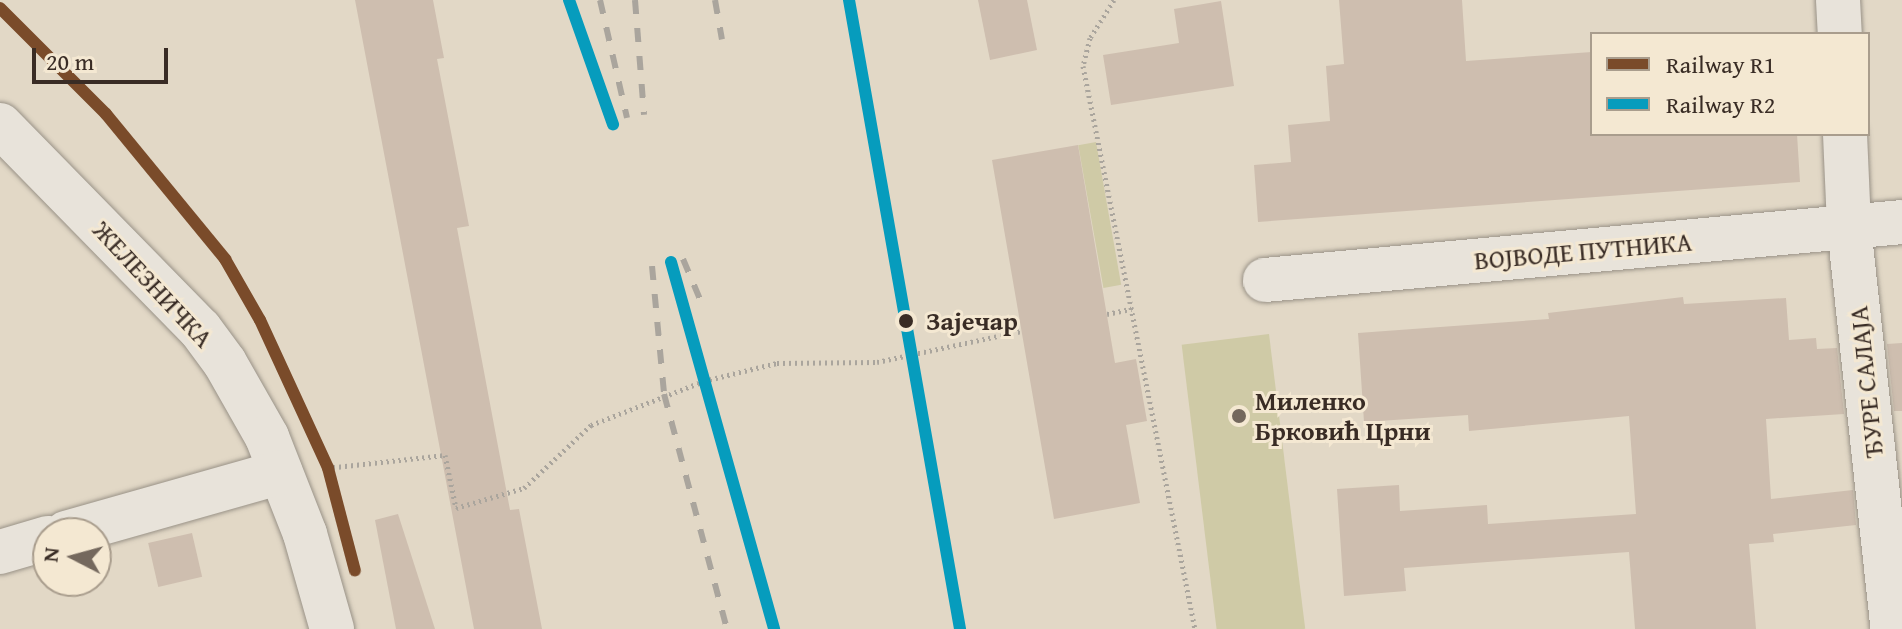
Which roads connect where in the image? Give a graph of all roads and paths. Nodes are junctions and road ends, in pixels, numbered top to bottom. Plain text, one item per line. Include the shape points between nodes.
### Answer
1 (1114, 0) edge
2 (1838, 0) edge
3 (1840, 32) edge
4 (6, 132) edge
5 (1845, 136) edge
6 (1902, 222) edge
7 (1849, 227) junction
8 (1265, 280) dead end
9 (1131, 309) junction
10 (1107, 314) dead end
11 (1021, 331) dead end
12 (281, 472) junction
13 (112, 520) edge
14 (32, 543) edge
15 (0, 552) edge
16 (332, 629) edge
17 (1195, 629) edge
18 (1893, 629) edge

1 - 9 path via 1090,38 1083,66
2 - 3 street
4 - 12 street, ЖЕЛЕЗНИЧКА via 200,329 247,399
5 - 7 street, ЂУРЕ САЛАЈА
6 - 7 street, ВОЈВОДЕ ПУТНИКА
7 - 8 street, ВОЈВОДЕ ПУТНИКА
7 - 18 street, ЂУРЕ САЛАЈА
9 - 10 path
9 - 17 path
11 - 12 path via 877,362 777,363 704,381 591,425 524,488 456,508 445,455
12 - 13 street
12 - 16 street, ЖЕЛЕЗНИЧКА
14 - 15 street

